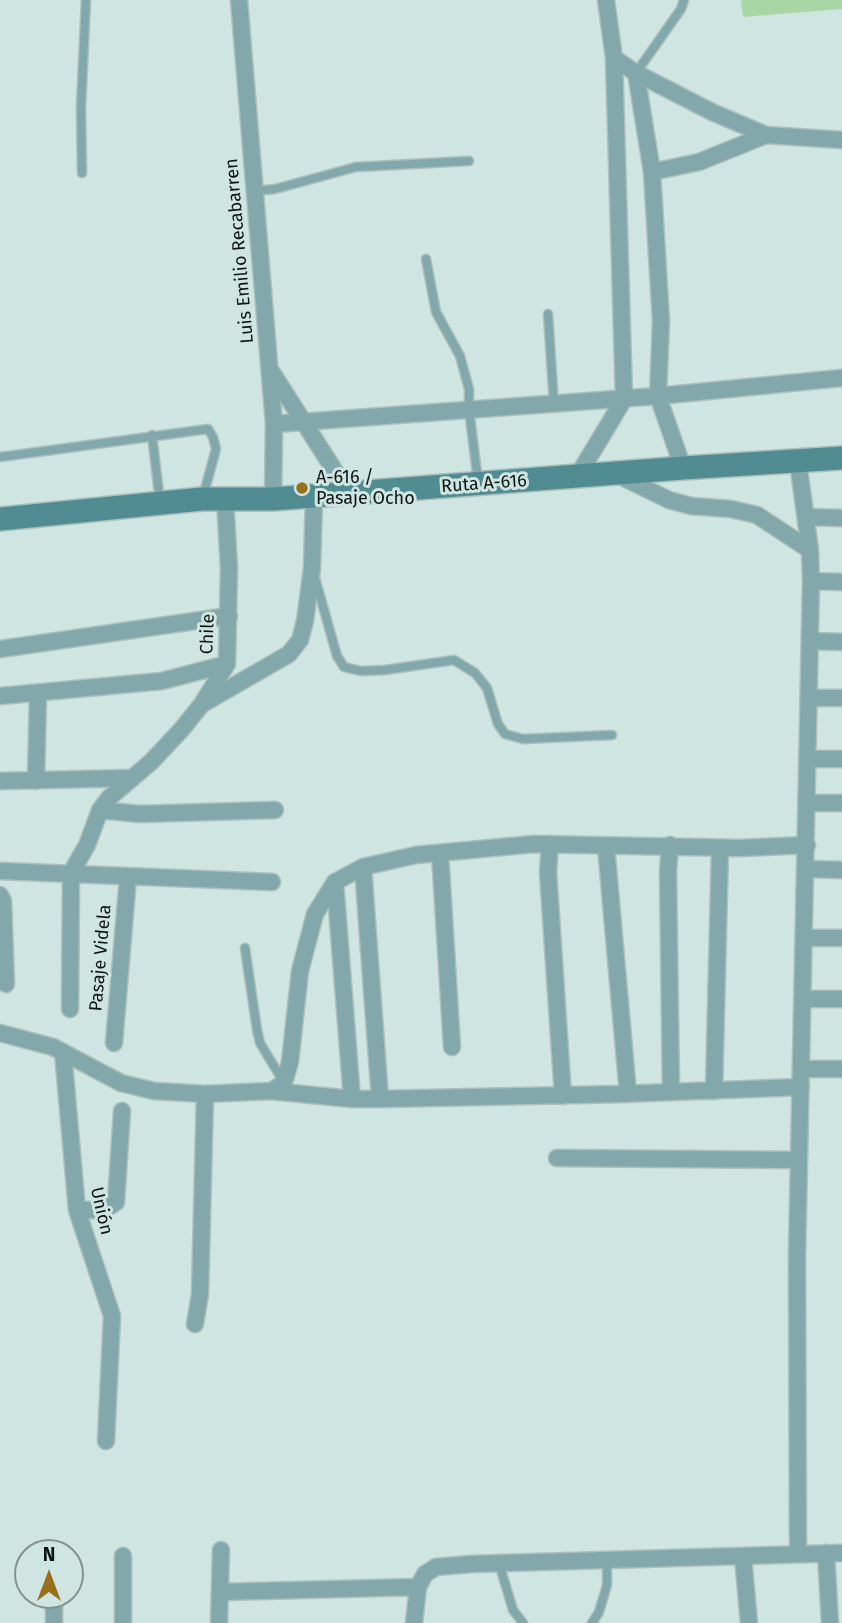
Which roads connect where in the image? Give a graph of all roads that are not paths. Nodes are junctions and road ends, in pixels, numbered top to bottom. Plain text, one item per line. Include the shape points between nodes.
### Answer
1 (86, 0) edge
2 (239, 0) edge
3 (607, 0) edge
4 (684, 0) edge
5 (614, 58) junction
6 (636, 73) junction
7 (766, 135) junction
8 (842, 140) edge
9 (469, 161) dead end
10 (652, 172) junction
11 (82, 173) dead end
12 (254, 191) junction
13 (426, 259) dead end
14 (548, 314) dead end
15 (269, 369) junction
16 (842, 378) edge
17 (657, 396) junction
18 (624, 398) junction
19 (554, 404) junction
20 (469, 409) junction
21 (303, 421) junction
22 (274, 424) junction
23 (152, 435) junction
24 (0, 457) edge
25 (842, 458) edge
26 (799, 462) junction
27 (683, 468) junction
28 (616, 474) junction
29 (577, 477) junction
30 (479, 484) junction
31 (349, 493) junction
32 (314, 496) junction
33 (213, 499) junction
34 (273, 499) junction
35 (160, 504) junction
36 (806, 517) junction
37 (842, 518) edge
38 (0, 519) edge
39 (810, 550) junction
40 (312, 568) junction
41 (811, 581) junction
42 (842, 582) edge
43 (229, 617) junction
44 (810, 641) junction
45 (842, 642) edge
46 (0, 649) edge
47 (227, 664) junction
48 (38, 694) junction
49 (0, 696) edge
50 (809, 698) junction
51 (842, 698) edge
52 (202, 704) junction
53 (612, 735) dead end
54 (808, 759) junction
55 (842, 760) edge
56 (132, 778) junction
57 (0, 780) edge
58 (36, 781) junction
59 (807, 803) junction
60 (842, 803) edge
61 (104, 804) junction
62 (275, 810) dead end
63 (550, 844) junction
64 (670, 845) junction
65 (807, 845) junction
66 (606, 846) junction
67 (720, 848) junction
68 (440, 853) junction
69 (363, 867) junction
70 (806, 869) junction
71 (842, 870) edge
72 (0, 871) edge
73 (71, 873) junction
74 (128, 877) junction
75 (272, 882) dead end
76 (335, 882) junction
77 (0, 894) edge
78 (805, 938) junction
79 (842, 938) edge
80 (245, 948) dead end
81 (6, 984) dead end
82 (803, 999) junction
83 (842, 999) edge
84 (70, 1009) dead end
85 (0, 1033) edge
86 (114, 1043) dead end
87 (452, 1047) dead end
88 (64, 1052) junction
89 (801, 1069) junction
90 (842, 1069) edge
91 (277, 1087) junction
92 (801, 1087) junction
93 (714, 1091) junction
94 (671, 1092) junction
95 (205, 1094) junction
96 (628, 1094) junction
97 (563, 1096) junction
98 (352, 1099) junction
99 (380, 1099) junction
100 (122, 1111) dead end
101 (557, 1158) dead end
102 (799, 1160) junction
103 (77, 1210) junction
104 (195, 1324) dead end
105 (106, 1441) dead end
106 (221, 1550) dead end
107 (834, 1553) edge
108 (798, 1554) junction
109 (123, 1556) dead end
110 (743, 1557) junction
111 (607, 1561) junction
112 (499, 1563) junction
113 (418, 1587) junction
114 (220, 1592) junction
115 (123, 1623) edge
116 (219, 1623) edge
117 (414, 1623) edge
118 (523, 1623) edge
119 (592, 1623) edge
120 (749, 1623) edge
121 (831, 1623) edge

1 - 11 lane
2 - 12 street, Luis Emilio Recabarren
3 - 5 street
4 - 6 lane
5 - 6 street
5 - 18 street
6 - 7 street
6 - 10 street
7 - 8 street
7 - 10 street via 699,162
9 - 12 lane via 356,167
10 - 17 street via 661,321
12 - 15 street, Luis Emilio Recabarren
13 - 20 lane via 436,312 460,356
14 - 19 lane
15 - 21 street
15 - 22 street, Luis Emilio Recabarren
16 - 17 street
17 - 18 street
17 - 27 street
18 - 19 street
18 - 29 street
19 - 20 street
20 - 21 street
20 - 30 lane
21 - 22 street
21 - 31 street
22 - 34 street, Luis Emilio Recabarren
23 - 24 lane
23 - 33 lane via 208,429 216,449
23 - 35 lane
25 - 26 main road, Ruta A-616
26 - 27 main road, Ruta A-616
26 - 36 street
27 - 28 main road, Ruta A-616
28 - 29 main road, Ruta A-616
28 - 39 street via 668,500 757,515
29 - 30 main road, Ruta A-616
30 - 31 main road, Ruta A-616
31 - 32 main road, Ruta A-616
32 - 34 main road, Ruta A-616
32 - 40 street
33 - 34 main road, Ruta A-616
33 - 35 main road, Ruta A-616
33 - 43 street, Chile
35 - 38 main road, Ruta A-616
36 - 37 street
36 - 39 street
39 - 41 street
40 - 52 street via 305,621 289,654
40 - 53 lane via 344,667 361,671 454,660 475,673 487,688 505,733 523,739
41 - 42 street
41 - 44 street
43 - 46 street
43 - 47 street, Chile
44 - 45 street
44 - 50 street
47 - 48 street via 162,681
47 - 52 street, Chile
48 - 49 street
48 - 58 street
50 - 51 street
50 - 54 street
52 - 56 street, Chile
54 - 55 street
54 - 59 street
56 - 58 street
56 - 61 street, Chile
57 - 58 street
59 - 60 street
59 - 65 street
61 - 62 street via 140,814
61 - 73 street
63 - 66 street
63 - 68 street
63 - 97 street
64 - 66 street
64 - 67 street
64 - 94 street
65 - 67 street
65 - 70 street
66 - 96 street
67 - 93 street
68 - 69 street
68 - 87 street
69 - 76 street
69 - 99 street
70 - 71 street
70 - 78 street
72 - 73 street
73 - 74 street
73 - 84 street
74 - 75 street
74 - 86 street, Pasaje Videla
76 - 91 street via 315,914 300,971 290,1062
76 - 98 street
77 - 81 street
78 - 79 street
78 - 82 street
80 - 91 lane via 260,1043
82 - 83 street
82 - 89 street
85 - 88 street
88 - 95 street via 121,1083 154,1091
88 - 103 street, Unión
89 - 90 street
89 - 92 street
91 - 95 street
91 - 98 street
92 - 93 street
92 - 102 street
93 - 94 street
94 - 96 street
95 - 104 street via 200,1294
96 - 97 street
97 - 99 street
98 - 99 street
100 - 103 street via 116,1202 104,1210
101 - 102 street
102 - 108 street
103 - 105 street, Unión via 112,1316
106 - 114 street
107 - 108 street
107 - 121 street
108 - 110 street
109 - 115 street
110 - 111 street
110 - 120 street
111 - 112 street
111 - 119 lane via 607,1585
112 - 113 street via 436,1567
112 - 118 lane via 513,1610
113 - 114 street
113 - 117 street
114 - 116 street

